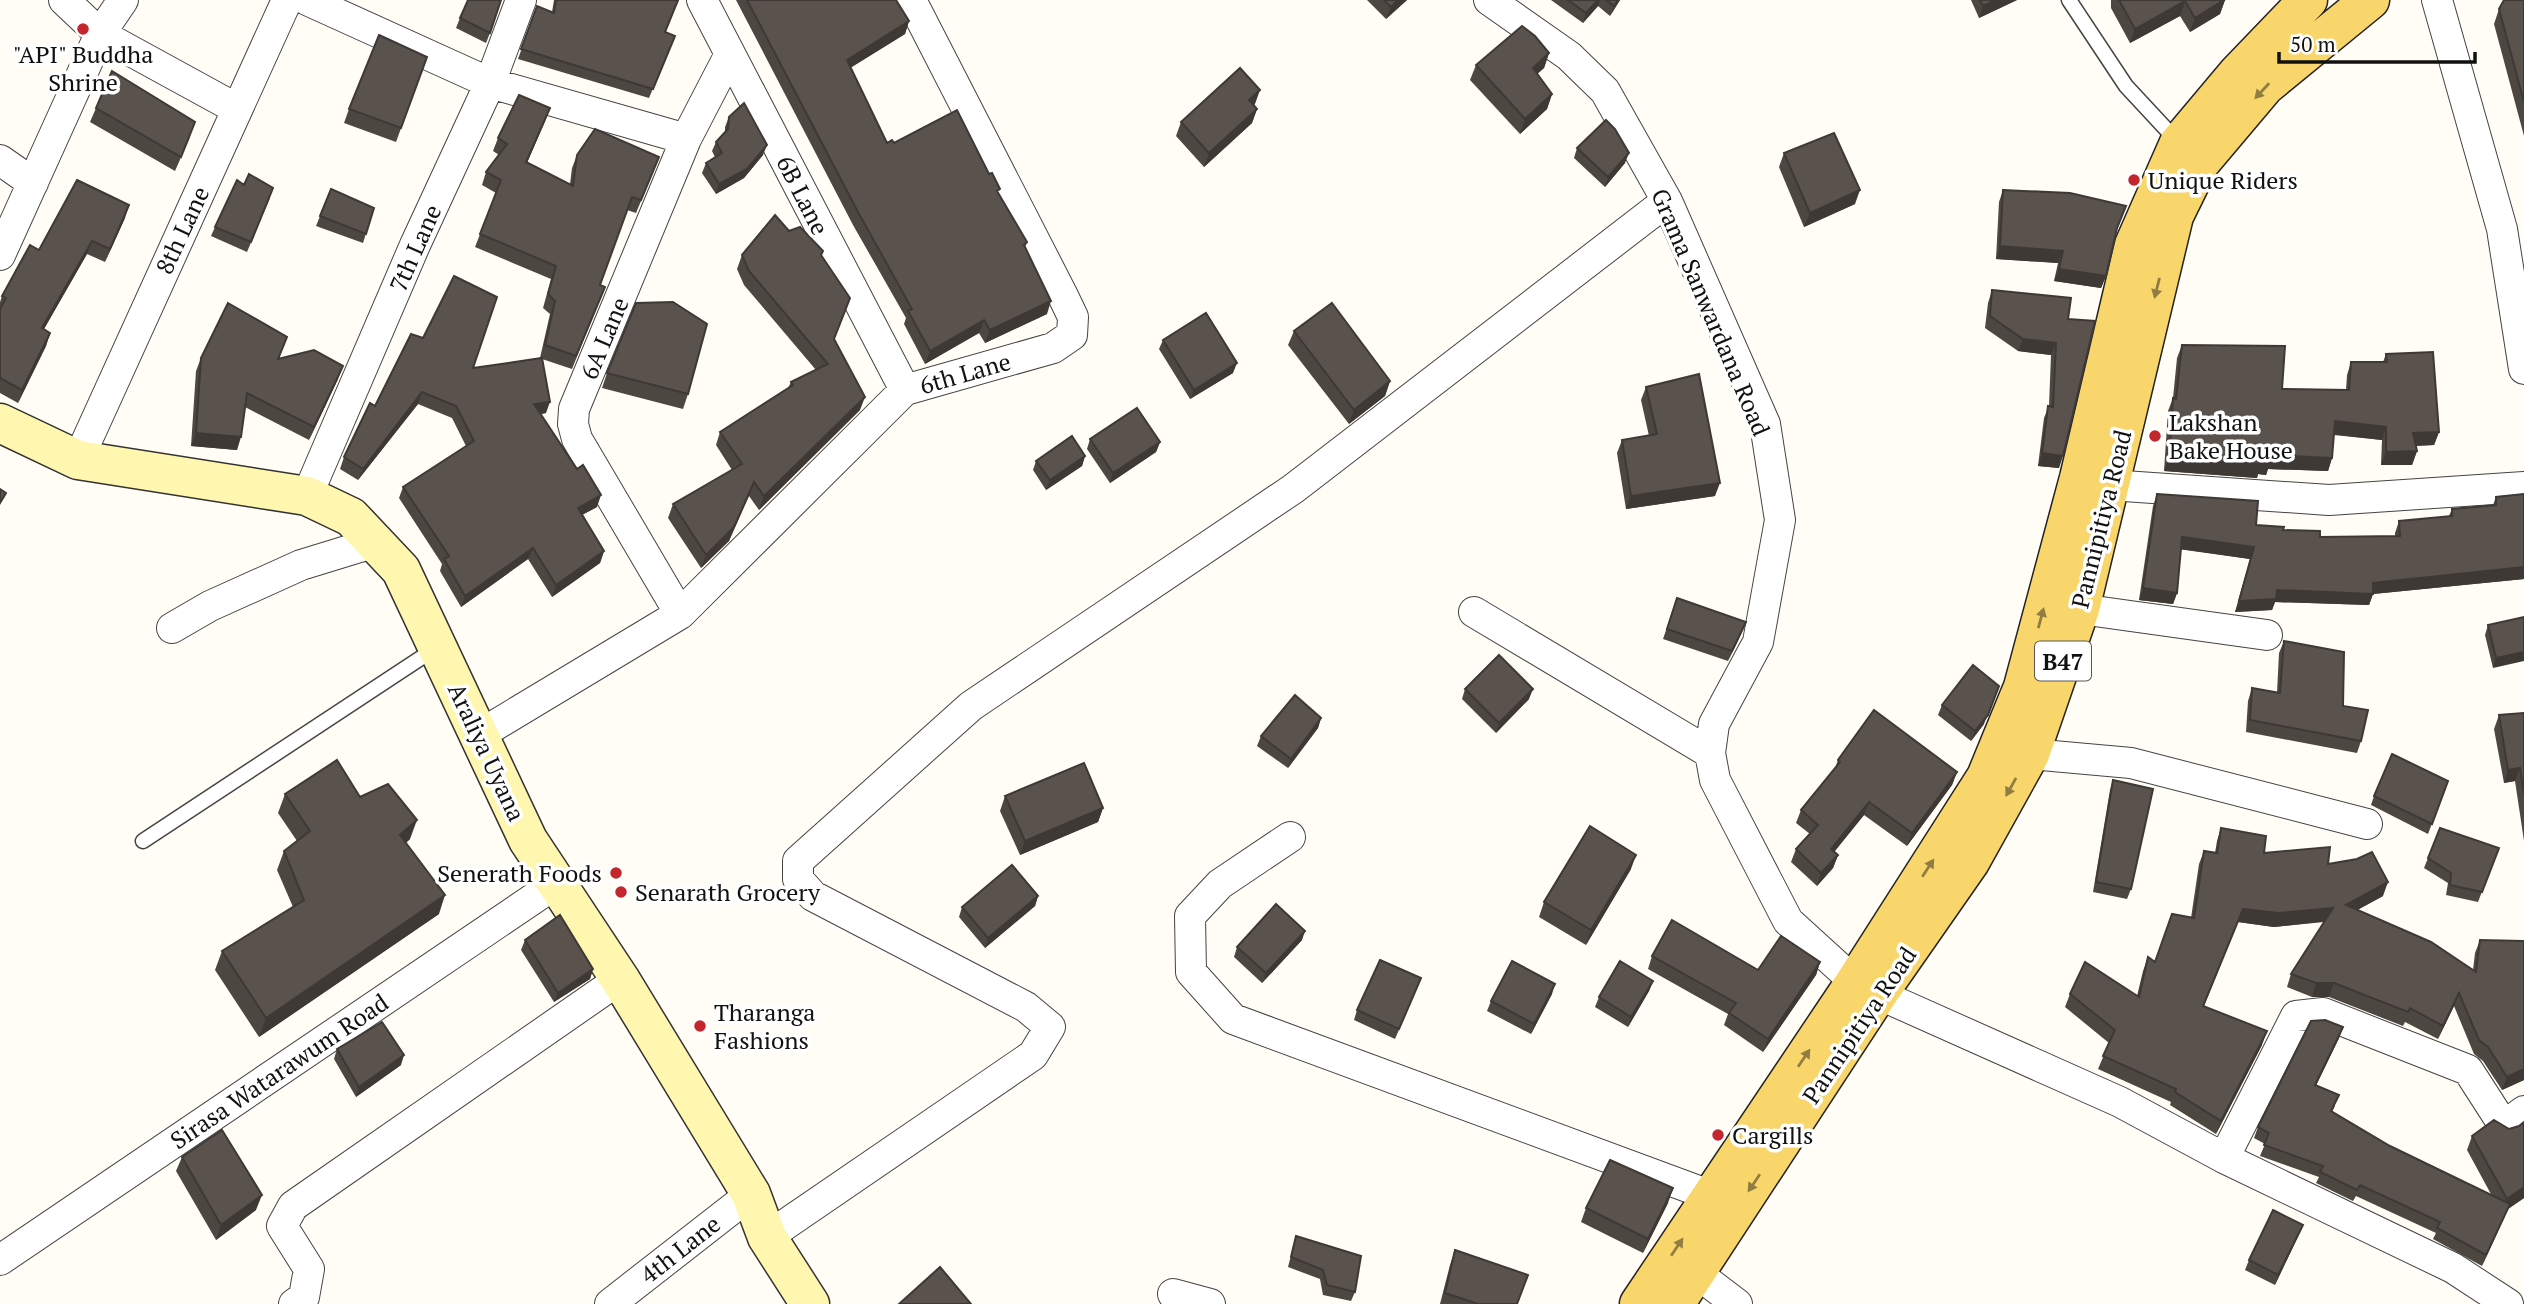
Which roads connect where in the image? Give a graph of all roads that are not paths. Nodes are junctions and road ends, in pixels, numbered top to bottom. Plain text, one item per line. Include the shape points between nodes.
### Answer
1 (64, 0) edge
2 (123, 0) edge
3 (287, 0) edge
4 (307, 0) edge
5 (521, 0) edge
6 (702, 0) edge
7 (911, 0) edge
8 (1489, 0) edge
9 (2069, 0) edge
10 (2308, 0) edge
11 (2370, 0) edge
12 (2437, 0) edge
13 (100, 34) junction
14 (730, 54) junction
15 (490, 83) junction
16 (237, 109) junction
17 (686, 139) junction
18 (2179, 143) junction
19 (0, 160) edge
20 (33, 183) junction
21 (1667, 201) junction
22 (2513, 226) edge
23 (0, 255) edge
24 (2524, 369) edge
25 (905, 390) junction
26 (0, 423) edge
27 (78, 460) junction
28 (2109, 485) junction
29 (2524, 487) edge
30 (307, 496) junction
31 (376, 542) junction
32 (2080, 609) junction
33 (1474, 612) dead end
34 (680, 614) junction
35 (172, 628) dead end
36 (2267, 635) dead end
37 (438, 648) junction
38 (479, 736) junction
39 (1710, 753) junction
40 (2030, 754) junction
41 (2367, 824) dead end
42 (1290, 837) dead end
43 (142, 841) dead end
44 (558, 882) junction
45 (620, 979) junction
46 (1867, 988) junction
47 (2524, 1111) edge
48 (2224, 1158) junction
49 (751, 1194) junction
50 (1712, 1196) junction
51 (767, 1237) junction
52 (2, 1254) edge
53 (1695, 1272) junction
54 (1173, 1294) dead end
55 (294, 1304) edge
56 (610, 1304) edge
57 (810, 1304) edge
58 (1210, 1304) edge
59 (1639, 1304) edge
60 (1675, 1304) edge
61 (1737, 1304) edge
62 (2508, 1304) edge

1 - 13 street
2 - 13 street
3 - 16 street, 8th Lane
4 - 15 street
5 - 15 street, 7th Lane
6 - 14 street, 6B Lane
7 - 25 street, 6th Lane via 1073,317 1072,335 1064,343
8 - 21 street, Grama Sanwardana Road via 1569,56 1605,91
9 - 18 lane via 2126,86
10 - 18 main road, Pannipitiya Road / B47
11 -> 28 main road, Pannipitiya Road / B47 via 2265,86 2200,163 2174,216
12 - 22 street
13 - 16 street
13 - 20 street
14 - 17 street, 6A Lane
14 - 25 street, 6B Lane
15 - 17 street
15 - 30 street, 7th Lane
16 - 27 street, 8th Lane
17 - 34 street, 6A Lane via 574,409 573,424 604,487
46 -> 18 main road, Pannipitiya Road / B47 via 1986,778 2022,687 2079,478 2134,245
19 - 20 street
20 - 23 street
21 - 39 street, Grama Sanwardana Road via 1765,424 1780,520 1758,642 1714,724
21 - 51 street via 1293,489 971,706 798,862 798,879 813,896 1026,1007 1050,1027 1033,1055
22 - 24 street
25 - 34 street, 6th Lane
26 - 27 street, Araliya Uyana
27 - 30 street, Araliya Uyana
28 - 29 street via 2329,500
28 - 32 main road, Pannipitiya Road / B47
30 - 31 street, Araliya Uyana via 351,517
31 - 35 street via 301,565 209,606
31 - 37 street, Araliya Uyana via 401,570
32 - 36 street
32 - 40 main road, Pannipitiya Road / B47
33 - 39 street
34 - 38 street, 6th Lane
37 - 38 street, Araliya Uyana
37 - 43 lane
38 - 44 street, Araliya Uyana via 528,840
39 - 46 street, Grama Sanwardana Road via 1715,780 1788,921
40 - 41 street via 2131,763
40 -> 46 main road, Pannipitiya Road / B47 via 1970,862
42 - 50 street via 1220,884 1190,916 1192,972 1233,1019
44 - 45 street, Araliya Uyana
44 - 52 street, Sirasa Watarawum Road
45 - 49 street, Araliya Uyana
45 - 55 street via 293,1206 282,1226 309,1269 304,1297
46 - 48 street, Grama Sanwardana Road via 2120,1102
50 -> 46 main road, Pannipitiya Road / B47
46 -> 53 main road, Pannipitiya Road / B47
47 - 48 street via 2504,1126 2468,1070 2323,1013 2295,1016
48 - 62 street, Grama Sanwardana Road via 2453,1268
49 - 51 street, Araliya Uyana
49 - 56 street, 4th Lane
59 -> 50 main road, Pannipitiya Road / B47
51 - 57 street, Araliya Uyana
53 - 60 main road, Pannipitiya Road / B47
53 - 61 street
54 - 58 street

